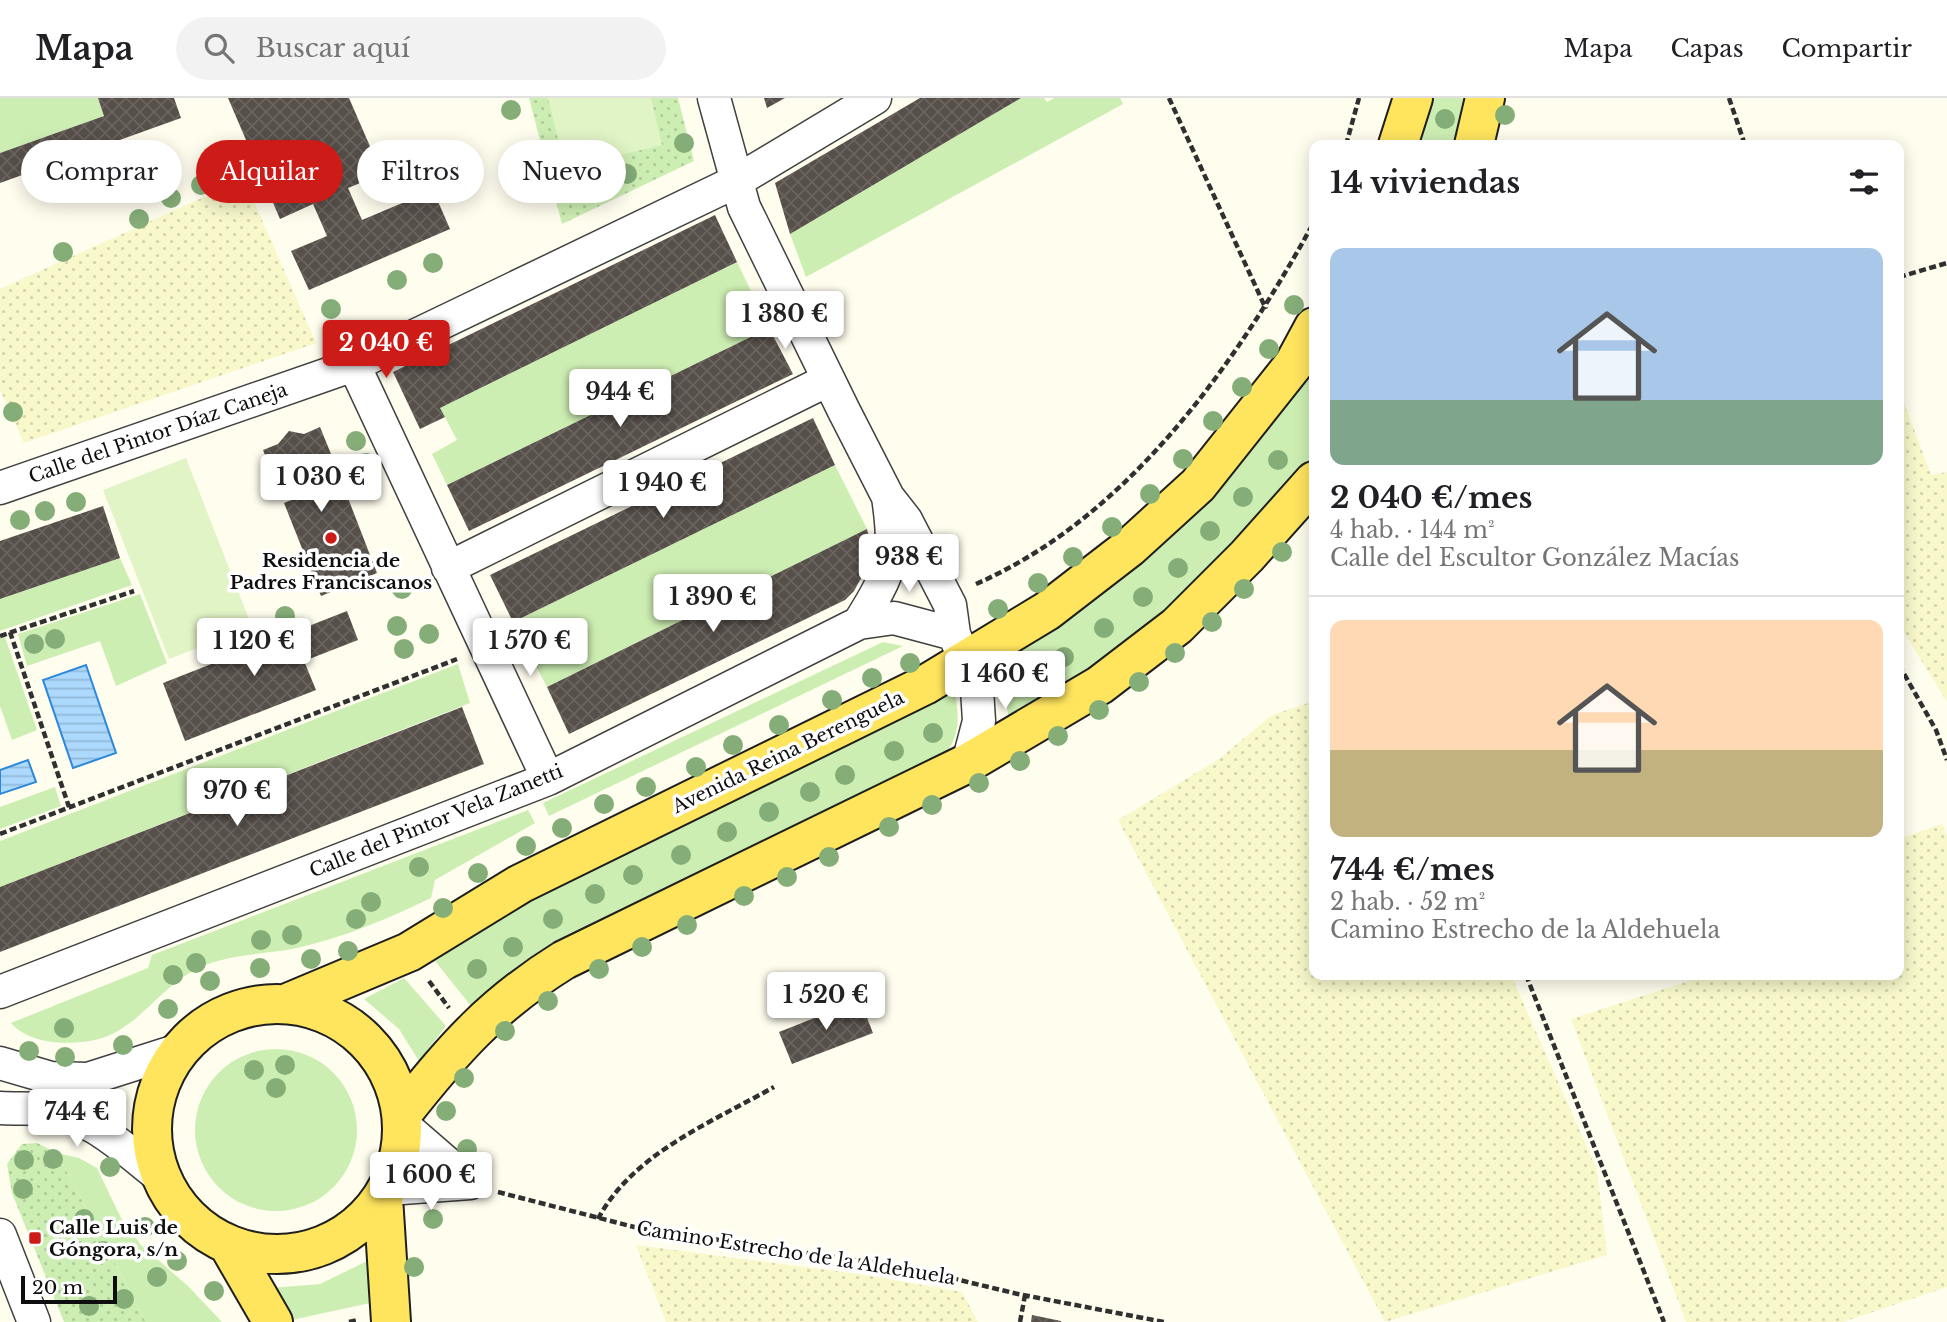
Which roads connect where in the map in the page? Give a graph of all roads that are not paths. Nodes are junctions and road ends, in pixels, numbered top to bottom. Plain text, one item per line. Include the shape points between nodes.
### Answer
1 (714, 98) edge
2 (875, 98) edge
3 (1413, 98) edge
4 (1485, 98) edge
5 (1400, 140) edge
6 (1475, 140) edge
7 (735, 182) junction
8 (1309, 336) edge
9 (354, 365) junction
10 (828, 380) junction
11 (1309, 487) edge
12 (0, 488) edge
13 (888, 497) junction
14 (448, 568) junction
15 (859, 623) junction
16 (961, 647) junction
17 (968, 764) junction
18 (548, 779) junction
19 (0, 992) edge
20 (285, 1004) junction
21 (178, 1050) junction
22 (0, 1063) edge
23 (0, 1108) edge
24 (402, 1119) junction
25 (159, 1176) junction
26 (385, 1193) junction
27 (0, 1235) edge
28 (229, 1246) junction
29 (34, 1322) edge
30 (273, 1322) edge
31 (391, 1322) edge

1 - 7 street
2 - 7 street, Calle del Pintor Díaz Caneja
3 - 5 main road
4 - 6 main road
7 - 9 street, Calle del Pintor Díaz Caneja
7 - 10 street
8 - 16 main road, Avenida Reina Berenguela via 1294,364 1198,485 1129,547 1047,611
9 - 12 street, Calle del Pintor Díaz Caneja
9 - 14 street
10 - 13 street
10 - 14 street
11 - 17 main road via 1178,626 1100,685
13 - 15 street via 894,535 892,561
13 - 16 street via 906,520 946,597
14 - 18 street
15 - 16 street, Calle del Pintor Vela Zanetti via 894,618
15 - 18 street, Calle del Pintor Vela Zanetti
16 - 17 street via 977,689 979,721
16 - 20 main road, Avenida Reina Berenguela via 520,884 409,952
17 - 24 main road via 564,960 522,986 470,1031
18 - 19 street, Calle del Pintor Vela Zanetti
20 - 21 main road via 226,1014
20 - 24 main road via 319,1011 350,1027 375,1051 393,1081
21 - 22 street via 88,1079 51,1078
21 - 25 main road via 157,1089 150,1133
23 - 25 street via 44,1109 80,1120
24 - 26 main road via 402,1146
24 - 26 street via 470,1183
25 - 28 main road via 176,1206 200,1229
26 - 28 main road via 354,1229 315,1249 271,1255
26 - 31 main road
27 - 29 street
28 - 30 main road

